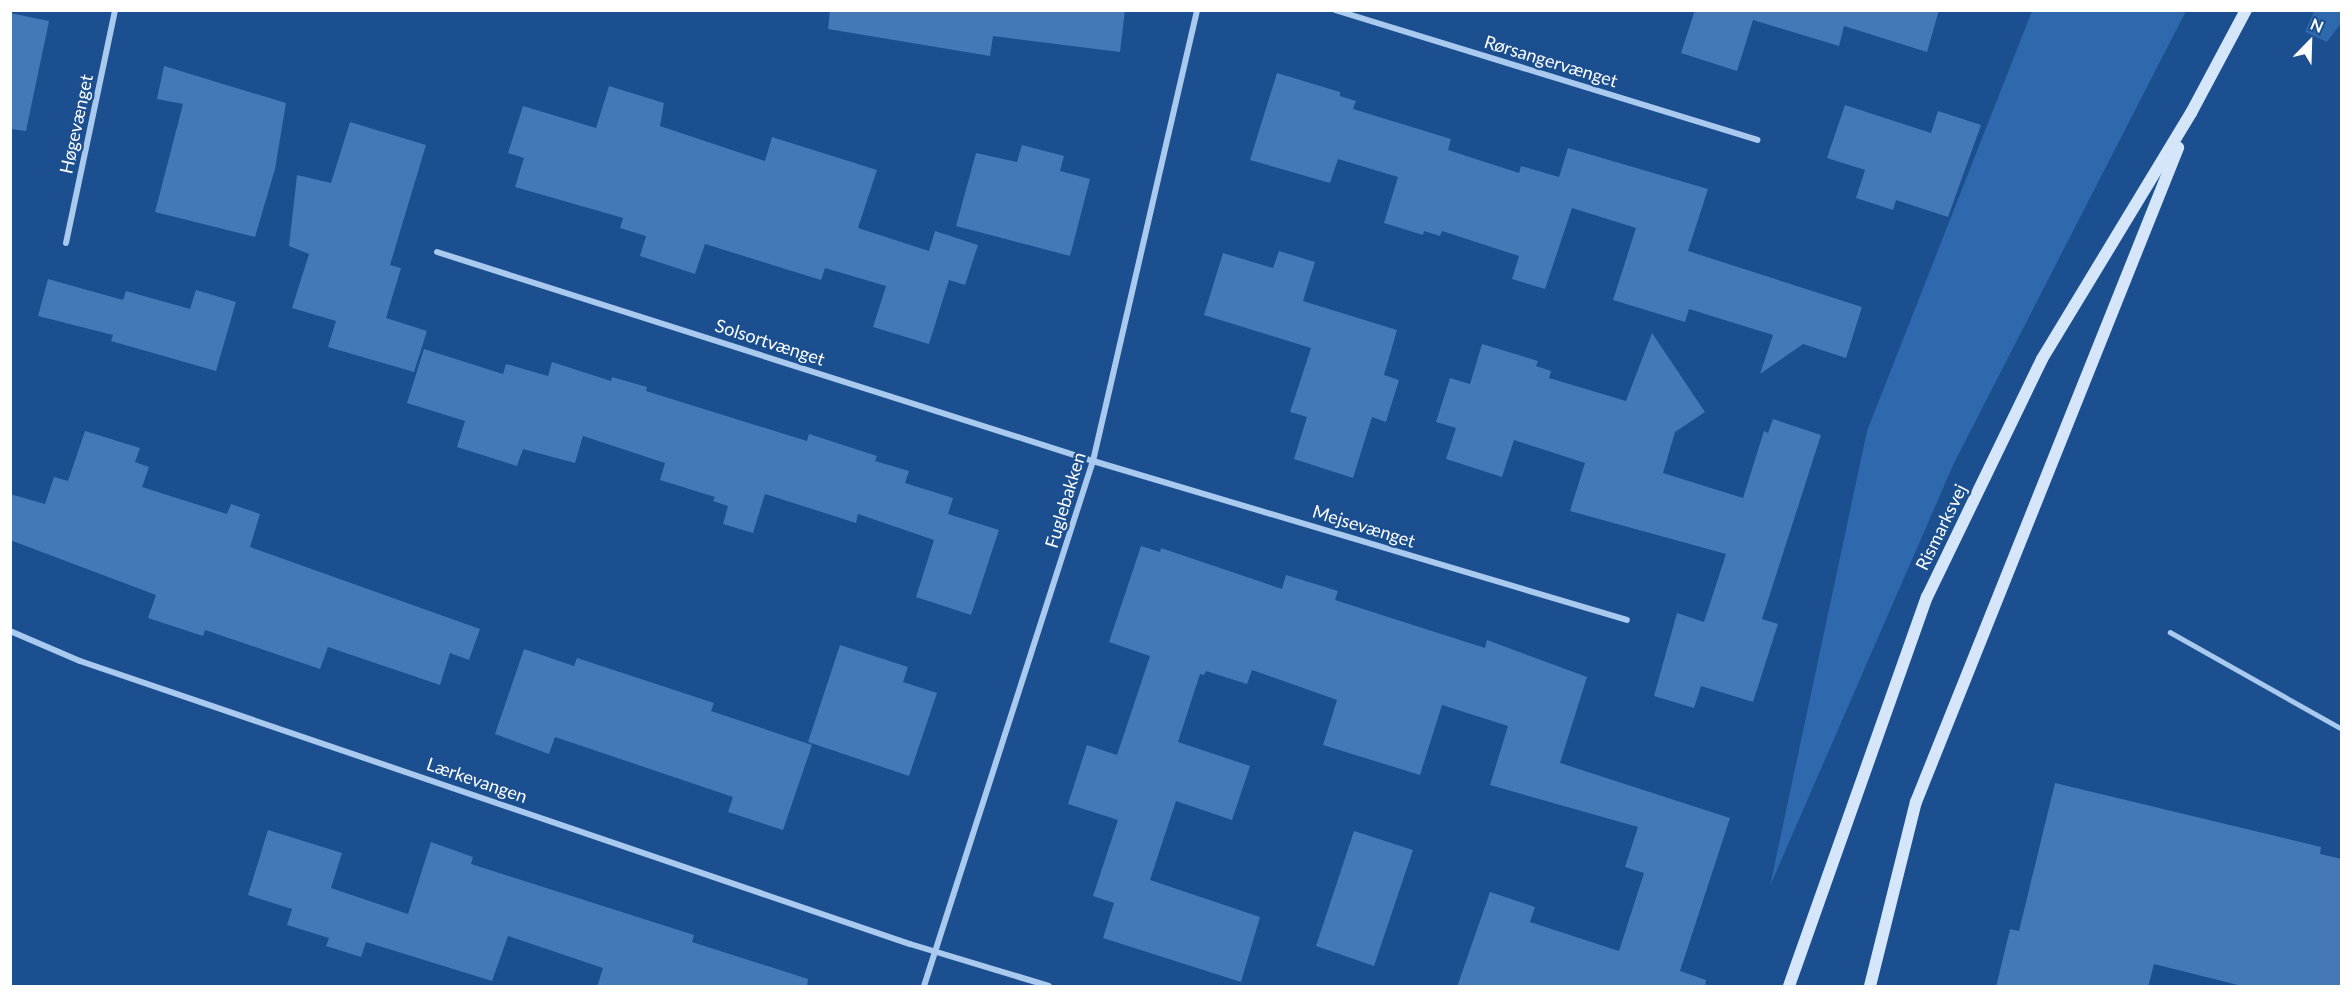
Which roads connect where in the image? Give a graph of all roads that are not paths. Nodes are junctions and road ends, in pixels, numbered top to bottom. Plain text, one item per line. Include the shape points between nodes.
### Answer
1 (115, 10) edge
2 (1197, 10) edge
3 (1335, 10) edge
4 (2246, 10) edge
5 (2192, 113) junction
6 (1757, 140) dead end
7 (66, 243) dead end
8 (437, 252) dead end
9 (1093, 462) junction
10 (1627, 620) dead end
11 (10, 631) edge
12 (2170, 633) dead end
13 (2342, 729) edge
14 (936, 952) junction
15 (924, 987) edge
16 (1049, 987) edge
17 (1790, 987) edge
18 (1870, 987) edge

1 - 7 street, Høgevænget
2 - 9 street, Fuglebakken
3 - 6 street, Rørsangervænget
4 - 5 main road, Rismarksvej
5 - 17 main road, Rismarksvej via 2042,359 1927,597
5 - 18 main road, Rismarksvej via 1916,802
8 - 9 street, Solsortvænget
9 - 10 street, Mejsevænget
9 - 14 street, Fuglebakken
11 - 14 street, Lærkevangen via 80,661
12 - 13 lane
14 - 15 street, Fuglebakken
14 - 16 street, Lærkevangen

